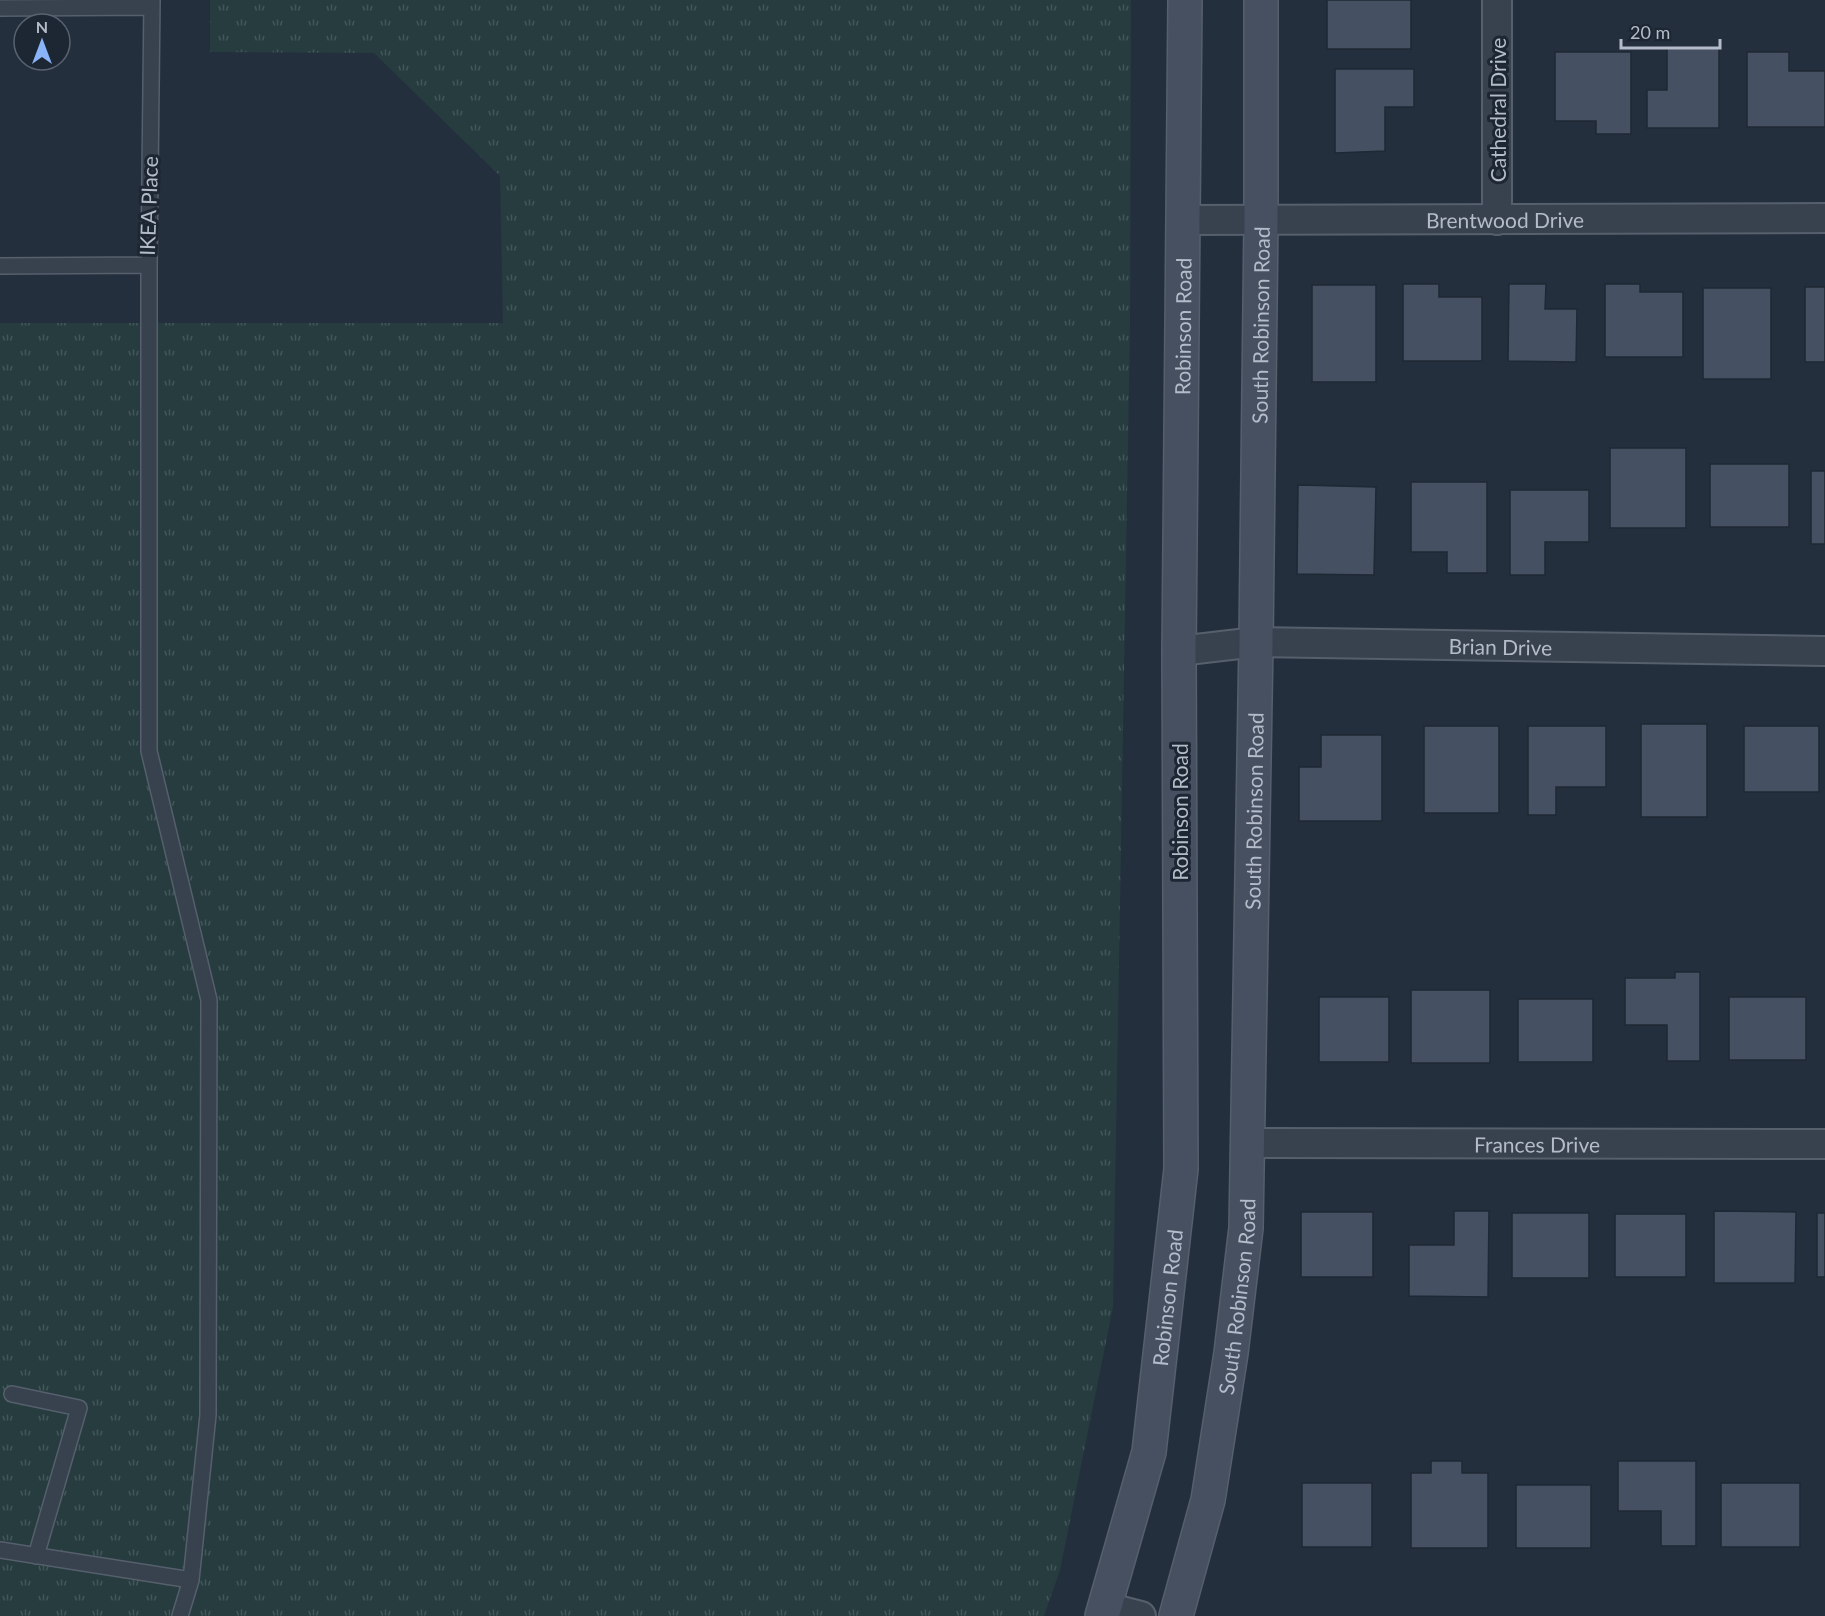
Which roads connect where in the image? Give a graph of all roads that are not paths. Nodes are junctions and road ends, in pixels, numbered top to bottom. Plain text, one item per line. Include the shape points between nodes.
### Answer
1 (1185, 0) edge
2 (1261, 0) edge
3 (1497, 0) edge
4 (152, 4) edge
5 (0, 8) edge
6 (1825, 218) edge
7 (1184, 220) junction
8 (1261, 220) junction
9 (1497, 220) junction
10 (149, 265) junction
11 (0, 266) edge
12 (1256, 642) junction
13 (1179, 651) junction
14 (1825, 651) edge
15 (1249, 1143) junction
16 (1825, 1144) edge
17 (12, 1394) dead end
18 (0, 1550) edge
19 (36, 1556) junction
20 (191, 1580) junction
21 (1104, 1611) edge
22 (180, 1616) edge
23 (1141, 1616) edge
24 (1176, 1616) edge

1 - 7 street, Robinson Road
2 - 8 street, South Robinson Road
3 - 9 street, Cathedral Drive
4 - 5 lane
4 - 10 lane, IKEA Place
6 - 9 street, Brentwood Drive
7 - 8 street, Brentwood Drive
7 - 13 street, Robinson Road
8 - 9 street, Brentwood Drive
8 - 12 street, South Robinson Road
10 - 11 lane, IKEA Place
10 - 20 lane via 149,751 209,1000 208,1415
12 - 13 street, Brian Drive
12 - 14 street, Brian Drive
12 - 15 street, South Robinson Road
13 - 21 street, Robinson Road via 1181,1169 1149,1452
15 - 16 street, Frances Drive
15 - 24 street, South Robinson Road via 1246,1228 1230,1364 1208,1500
17 - 19 lane via 79,1408
18 - 19 lane
19 - 20 lane
20 - 22 lane
21 - 23 street

